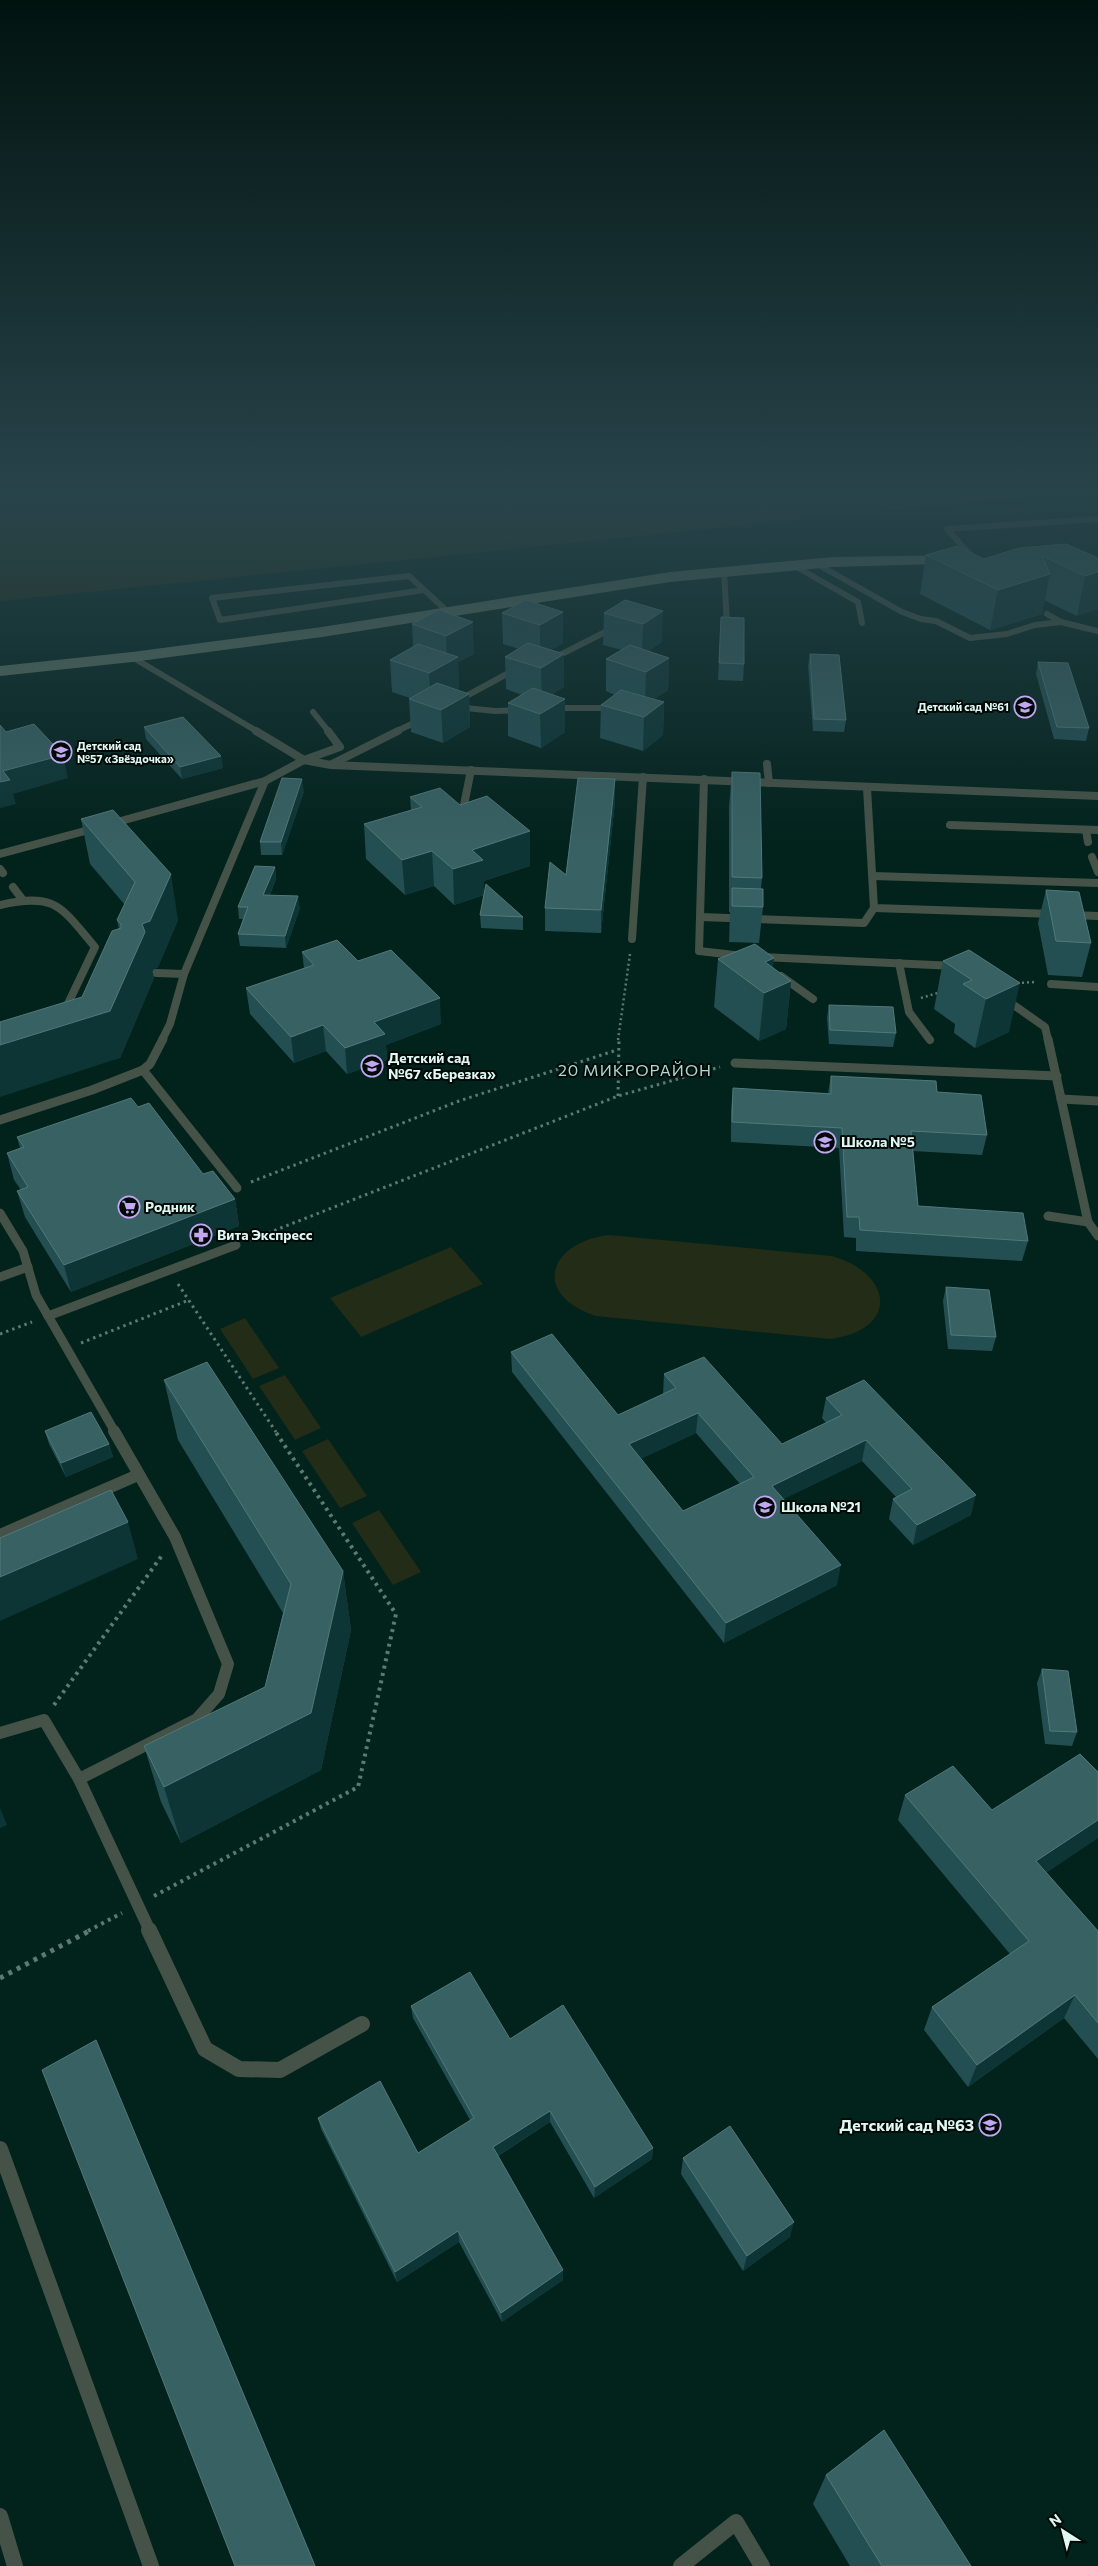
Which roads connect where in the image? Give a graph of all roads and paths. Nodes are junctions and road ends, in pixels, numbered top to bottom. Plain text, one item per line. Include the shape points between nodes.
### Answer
1 (216, 610) edge
2 (290, 610) edge
3 (446, 610) edge
4 (462, 610) edge
5 (726, 610) edge
6 (859, 610) edge
7 (898, 610) edge
8 (448, 612) junction
9 (1047, 614) edge
10 (1061, 622) junction
11 (862, 623) dead end
12 (621, 624) edge
13 (727, 625) edge
14 (1098, 631) edge
15 (132, 657) junction
16 (545, 660) edge
17 (527, 666) edge
18 (0, 671) edge
19 (602, 708) dead end
20 (528, 709) edge
21 (547, 709) edge
22 (313, 712) dead end
23 (431, 715) edge
24 (304, 760) junction
25 (767, 764) dead end
26 (331, 765) junction
27 (472, 770) junction
28 (643, 777) junction
29 (704, 779) junction
30 (265, 781) junction
31 (769, 782) junction
32 (867, 788) junction
33 (1098, 796) edge
34 (464, 810) edge
35 (114, 812) edge
36 (121, 821) junction
37 (950, 825) dead end
38 (1086, 830) junction
39 (1098, 830) edge
40 (1088, 842) dead end
41 (0, 854) edge
42 (1092, 857) dead end
43 (1098, 872) edge
44 (873, 876) junction
45 (1098, 883) edge
46 (13, 887) dead end
47 (22, 899) junction
48 (0, 906) edge
49 (874, 908) junction
50 (1098, 916) edge
51 (700, 918) junction
52 (632, 939) joint
53 (756, 957) junction
54 (899, 964) junction
55 (86, 970) junction
56 (96, 970) edge
57 (960, 970) edge
58 (156, 973) dead end
59 (184, 974) junction
60 (1014, 984) edge
61 (1051, 984) joint
62 (1098, 987) edge
63 (950, 990) dead end
64 (1000, 996) edge
65 (813, 1000) dead end
66 (907, 1004) junction
67 (60, 1021) edge
68 (930, 1040) dead end
69 (617, 1050) junction
70 (735, 1063) joint
71 (143, 1070) junction
72 (1057, 1076) junction
73 (618, 1096) junction
74 (1061, 1099) junction
75 (1098, 1101) edge
76 (0, 1120) edge
77 (237, 1188) joint
78 (0, 1213) edge
79 (1048, 1216) dead end
80 (1088, 1222) junction
81 (1098, 1236) edge
82 (236, 1245) joint
83 (28, 1267) junction
84 (170, 1271) junction
85 (0, 1277) edge
86 (189, 1300) junction
87 (48, 1316) junction
88 (0, 1334) edge
89 (66, 1349) junction
90 (138, 1474) junction
91 (0, 1535) edge
92 (176, 1538) junction
93 (44, 1720) junction
94 (0, 1732) edge
95 (79, 1779) junction
96 (138, 1904) junction
97 (0, 1978) edge
98 (362, 2024) dead end
99 (0, 2149) edge
100 (0, 2516) edge
101 (16, 2566) edge
102 (151, 2566) edge
103 (681, 2566) edge
104 (762, 2566) edge

1 - 2 lane via 220,620
3 - 8 lane
4 - 8 main road
5 - 13 lane
6 - 11 lane
7 - 10 lane via 936,621 970,638
8 - 15 main road
9 - 10 lane
10 - 14 lane
12 - 16 lane
15 - 18 main road
15 - 24 lane
17 - 20 lane via 447,707 496,711
19 - 21 lane
22 - 24 lane via 340,747
23 - 26 lane
24 - 26 lane
24 - 30 lane
25 - 31 lane
26 - 27 lane
27 - 28 lane
27 - 34 lane
28 - 29 lane
28 - 52 lane
29 - 31 lane
29 - 51 lane
30 - 36 lane
30 - 59 lane
31 - 32 lane
32 - 33 lane
32 - 44 lane
35 - 36 lane
36 - 41 lane
37 - 38 lane
38 - 39 lane
38 - 40 lane
42 - 43 lane
44 - 45 lane
44 - 49 lane
46 - 47 lane
47 - 48 lane
47 - 55 lane via 42,898 58,903 95,946
49 - 50 lane
49 - 51 lane via 864,923
51 - 53 lane via 698,951
52 - 69 path
53 - 54 lane
53 - 65 lane
54 - 57 lane via 952,965
54 - 66 lane
55 - 56 lane
55 - 67 lane
58 - 59 lane
59 - 71 lane via 170,1024 150,1064
60 - 61 path
61 - 62 lane
63 - 66 path
64 - 72 lane via 1046,1027
66 - 68 lane via 909,1012
69 - 73 path
69 - 77 path via 459,1101
70 - 72 lane
70 - 73 path
71 - 76 lane
71 - 77 lane
72 - 74 lane
73 - 82 path
74 - 75 lane
74 - 80 lane
78 - 83 lane via 23,1251
79 - 80 lane
80 - 81 lane
82 - 84 lane
83 - 85 lane
83 - 87 lane via 36,1295
84 - 86 path
84 - 87 lane
86 - 89 path
86 - 96 path via 396,1614 358,1787
87 - 88 path
87 - 89 lane
89 - 90 lane
90 - 91 lane
90 - 92 lane
92 - 93 path
92 - 95 lane via 228,1664 219,1694 197,1719
93 - 94 lane
93 - 95 lane
95 - 96 lane
96 - 97 path
96 - 98 lane via 205,2049 239,2069 280,2070
99 - 102 lane
100 - 101 lane
103 - 104 lane via 736,2522

